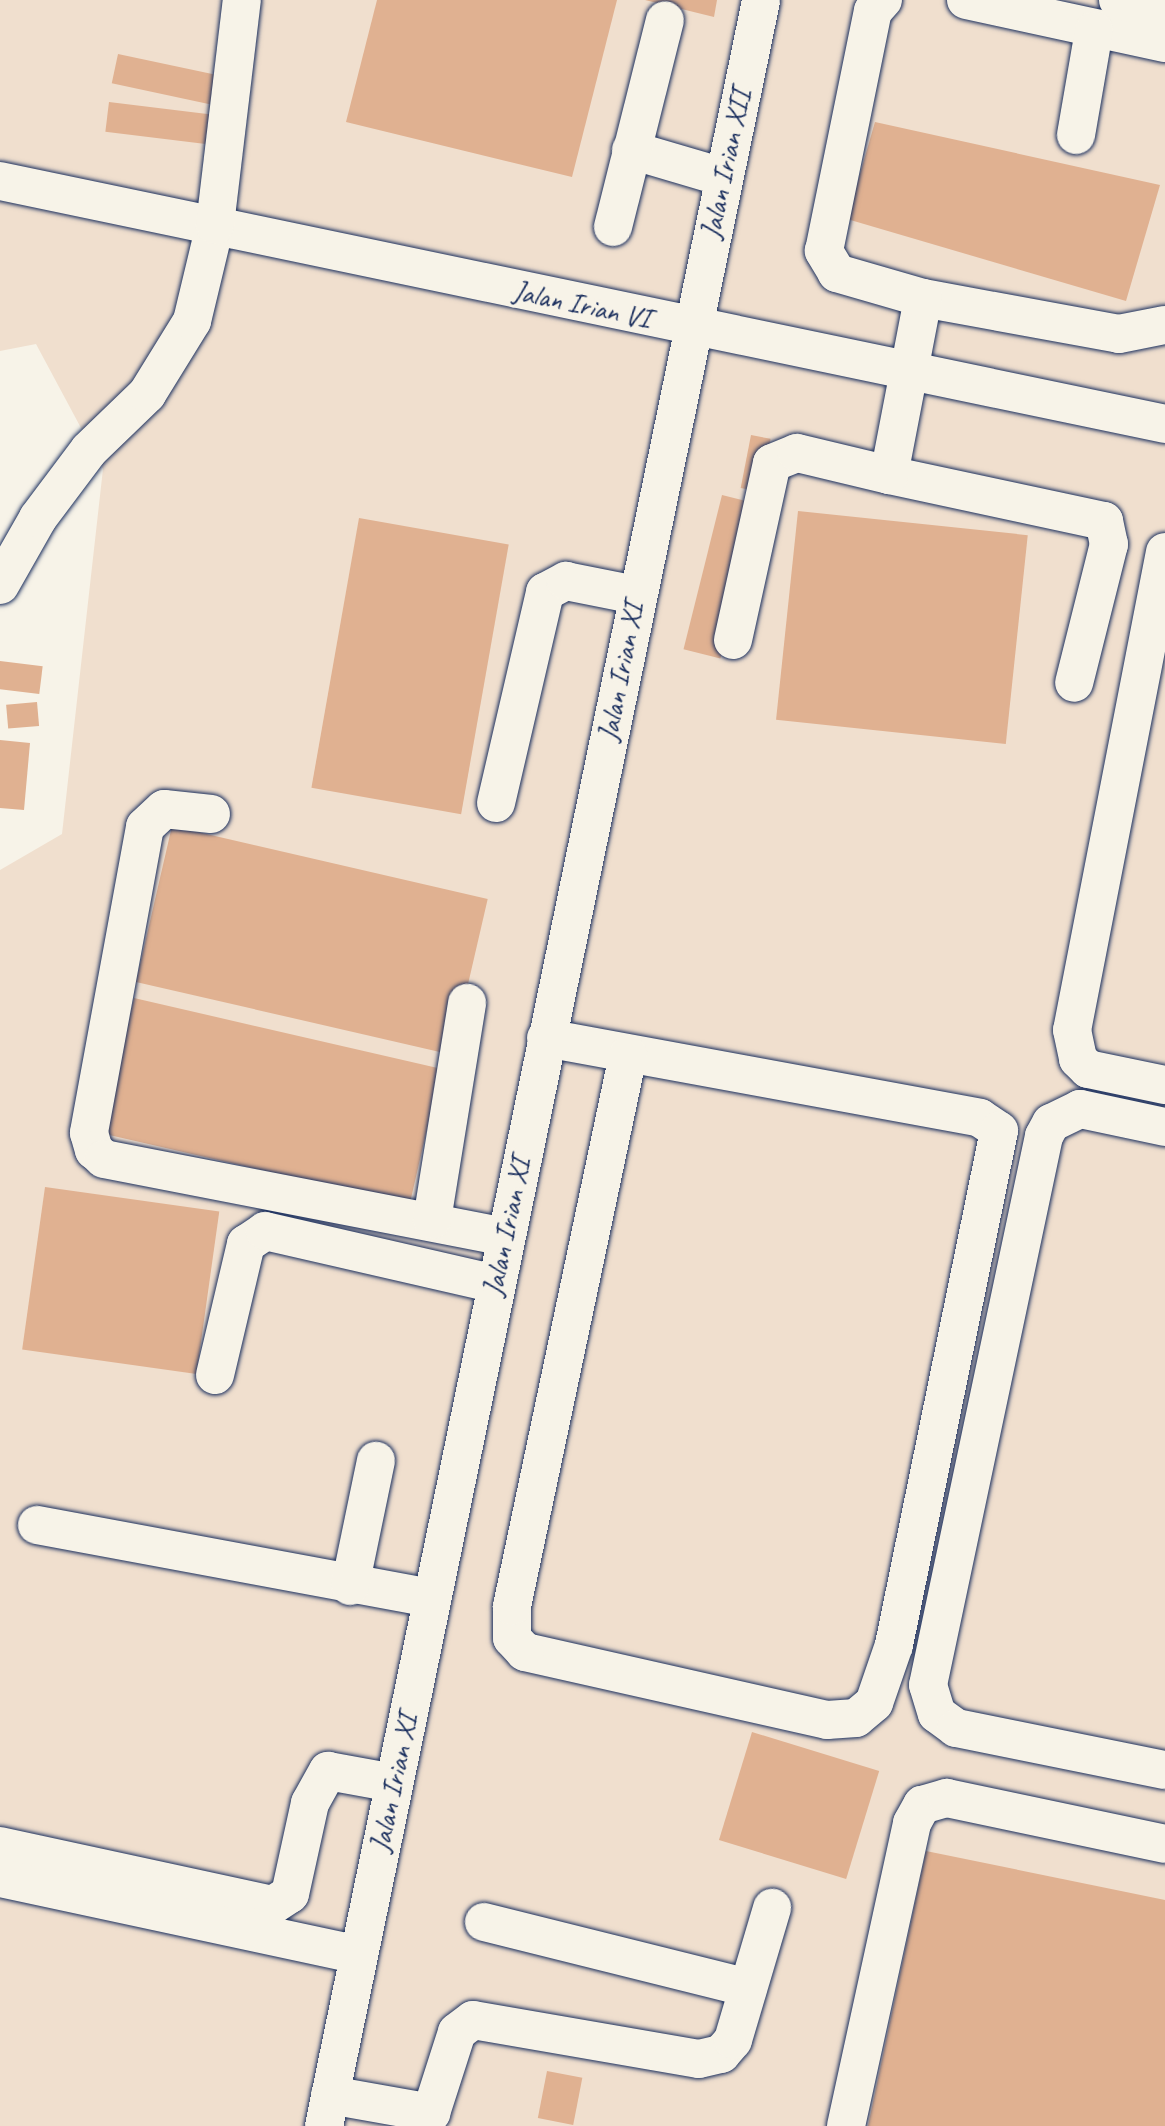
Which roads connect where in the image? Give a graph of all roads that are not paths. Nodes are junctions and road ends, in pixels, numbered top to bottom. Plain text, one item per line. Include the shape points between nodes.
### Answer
1 (242, 0) edge
2 (761, 0) edge
3 (883, 0) edge
4 (966, 0) edge
5 (1118, 0) edge
6 (1165, 10) edge
7 (665, 20) dead end
8 (1094, 30) junction
9 (1165, 43) edge
10 (1076, 135) dead end
11 (631, 150) junction
12 (723, 177) junction
13 (0, 181) edge
14 (215, 225) junction
15 (613, 227) dead end
16 (923, 298) junction
17 (1165, 325) edge
18 (691, 329) junction
19 (909, 371) junction
20 (1165, 424) edge
21 (890, 475) junction
22 (1165, 552) edge
23 (2, 578) edge
24 (636, 595) junction
25 (733, 640) dead end
26 (1074, 683) dead end
27 (496, 803) dead end
28 (211, 814) dead end
29 (467, 1003) dead end
30 (546, 1038) junction
31 (628, 1055) junction
32 (1165, 1085) edge
33 (1165, 1127) edge
34 (432, 1220) junction
35 (505, 1237) junction
36 (496, 1284) junction
37 (215, 1375) dead end
38 (376, 1461) dead end
39 (37, 1525) dead end
40 (351, 1586) junction
41 (432, 1598) junction
42 (1165, 1770) edge
43 (394, 1783) junction
44 (1165, 1844) edge
45 (0, 1846) edge
46 (0, 1878) edge
47 (772, 1908) dead end
48 (484, 1922) dead end
49 (359, 1955) junction
50 (748, 1988) junction
51 (327, 2111) edge
52 (429, 2119) edge
53 (846, 2126) edge

1 - 14 street
2 - 12 street, Jalan Irian XII
3 - 16 street via 873,11 825,257 837,273
4 - 8 street
5 - 6 street
7 - 11 street
8 - 9 street
8 - 10 street
11 - 12 street
11 - 15 street
12 - 18 street, Jalan Irian XII
13 - 14 street, Jalan Irian VI
14 - 18 street, Jalan Irian VI
14 - 23 street via 182,344 147,394 89,450
16 - 17 street via 1119,334
16 - 19 street
18 - 19 street, Jalan Irian VI
18 - 24 street, Jalan Irian XI
19 - 20 street, Jalan Irian VI
19 - 21 street
21 - 25 street via 797,453 772,463
21 - 26 street via 1104,521 1110,544
22 - 32 street via 1072,1030 1078,1059 1088,1069
24 - 27 street via 566,581 545,592
24 - 30 street, Jalan Irian XI
28 - 34 street via 164,809 145,827 89,1133 94,1150 104,1158
29 - 34 street
30 - 31 street
30 - 35 street, Jalan Irian XI
31 - 31 street via 512,1606 512,1638 525,1652 827,1720 856,1718 874,1703 894,1645 1002,1136 980,1118
33 - 42 street via 1080,1109 1051,1123 1044,1136 928,1685 937,1714 956,1728
34 - 35 street
35 - 36 street, Jalan Irian XI
36 - 37 street via 265,1231 246,1244
36 - 41 street, Jalan Irian XI
38 - 40 street
39 - 40 street
40 - 41 street
41 - 43 street, Jalan Irian XI
43 - 45 street via 328,1771 310,1803 290,1894 272,1905
43 - 49 street, Jalan Irian XI
44 - 53 street via 947,1798 922,1805 912,1823
46 - 49 street
47 - 50 street
48 - 50 street
49 - 51 street, Jalan Irian XI
50 - 52 street via 731,2044 710,2059 473,2020 457,2032
51 - 52 street

